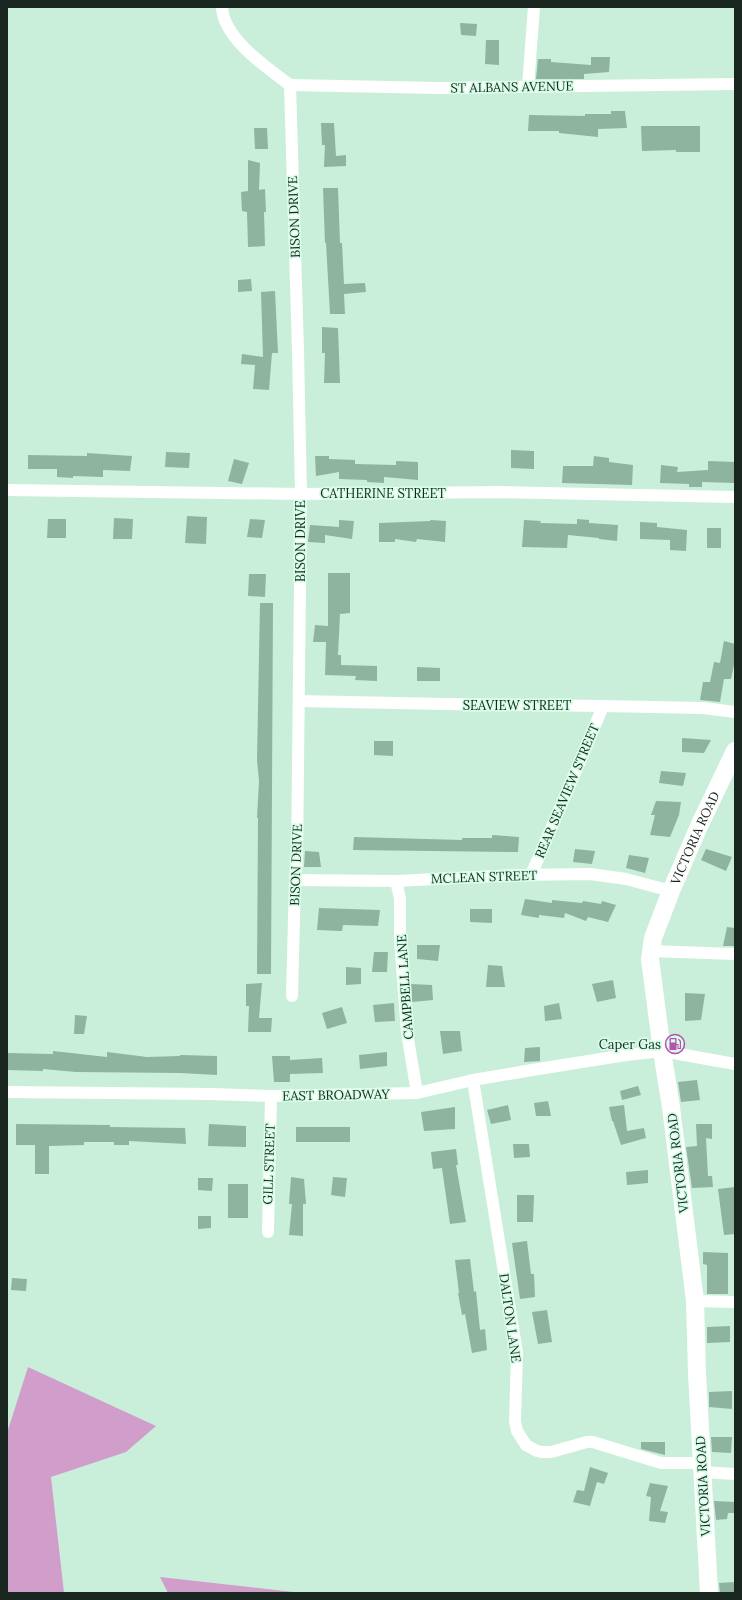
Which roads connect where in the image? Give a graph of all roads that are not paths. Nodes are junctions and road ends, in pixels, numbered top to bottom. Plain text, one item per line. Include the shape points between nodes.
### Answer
1 (222, 7) edge
2 (534, 7) edge
3 (735, 84) edge
4 (290, 85) junction
5 (528, 86) junction
6 (7, 490) edge
7 (301, 494) junction
8 (735, 497) edge
9 (300, 701) junction
10 (603, 706) junction
11 (735, 712) edge
12 (735, 751) edge
13 (531, 876) junction
14 (295, 880) junction
15 (396, 881) junction
16 (671, 891) junction
17 (650, 951) junction
18 (735, 954) edge
19 (292, 996) dead end
20 (662, 1051) junction
21 (735, 1064) edge
22 (473, 1080) junction
23 (7, 1092) edge
24 (417, 1093) junction
25 (271, 1096) junction
26 (268, 1232) dead end
27 (695, 1301) junction
28 (735, 1302) edge
29 (702, 1468) junction
30 (735, 1474) edge
31 (709, 1593) edge

1 - 4 street via 222,14 240,43
2 - 5 street
3 - 5 street, ST ALBANS AVENUE
4 - 5 street, ST ALBANS AVENUE via 438,88
4 - 7 street, BISON DRIVE
6 - 7 street, CATHERINE STREET
7 - 8 street, CATHERINE STREET via 502,492
7 - 9 street, BISON DRIVE
9 - 10 street, SEAVIEW STREET
9 - 14 street, BISON DRIVE via 298,859
10 - 11 street, SEAVIEW STREET via 703,708
10 - 13 street, REAR SEAVIEW STREET
12 - 16 main road, VICTORIA ROAD
13 - 15 street, MCLEAN STREET
13 - 16 street, MCLEAN STREET via 596,875 626,879
14 - 15 street, MCLEAN STREET
14 - 19 street, BISON DRIVE
15 - 24 street, CAMPBELL LANE via 400,899 400,939 407,1033
16 - 17 main road, VICTORIA ROAD via 652,938
17 - 18 street
17 - 20 main road, VICTORIA ROAD
20 - 21 street, EAST BROADWAY
20 - 22 street, EAST BROADWAY
20 - 27 main road, VICTORIA ROAD
22 - 24 street, EAST BROADWAY
22 - 29 street, DALTON LANE via 517,1352 515,1420 520,1436 530,1448 541,1452 592,1442 661,1463
23 - 25 street, EAST BROADWAY
24 - 25 street, EAST BROADWAY
25 - 26 street, GILL STREET
27 - 28 street
27 - 29 main road, VICTORIA ROAD
29 - 30 street, DALTON LANE
29 - 31 main road, VICTORIA ROAD

